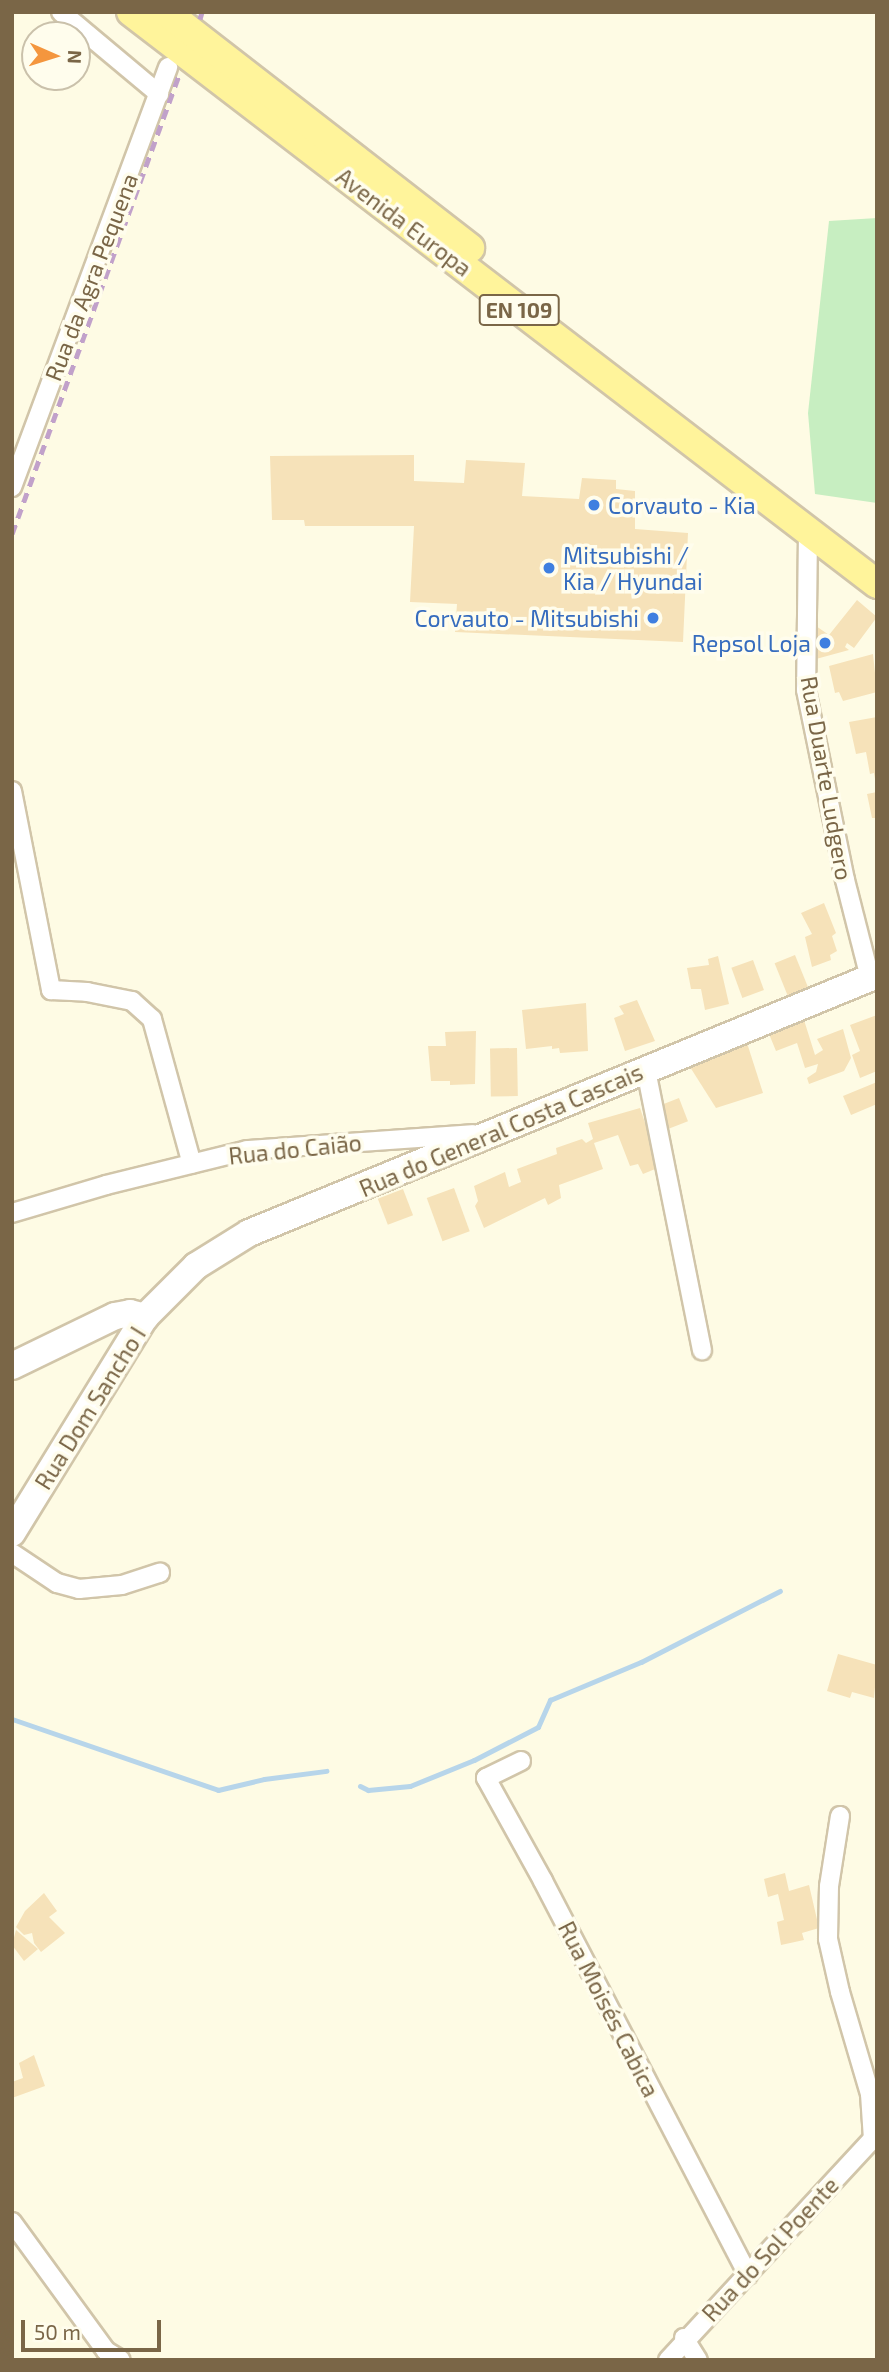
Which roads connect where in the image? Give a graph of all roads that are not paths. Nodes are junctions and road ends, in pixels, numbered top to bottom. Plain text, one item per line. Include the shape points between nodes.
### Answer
1 (61, 12) edge
2 (131, 12) edge
3 (166, 12) edge
4 (168, 67) dead end
5 (159, 94) junction
6 (12, 487) edge
7 (808, 533) junction
8 (877, 562) edge
9 (877, 584) edge
10 (12, 791) edge
11 (874, 977) edge
12 (646, 1070) junction
13 (501, 1132) junction
14 (191, 1164) junction
15 (12, 1213) edge
16 (145, 1317) junction
17 (702, 1350) dead end
18 (12, 1366) edge
19 (12, 1533) edge
20 (12, 1553) edge
21 (160, 1573) dead end
22 (521, 1761) dead end
23 (840, 1816) dead end
24 (875, 2138) edge
25 (12, 2222) edge
26 (748, 2275) junction
27 (684, 2338) junction
28 (121, 2360) edge
29 (667, 2360) edge
30 (698, 2360) edge

1 - 5 street
2 - 7 main road, Avenida Europa / EN 109
3 - 8 main road, Avenida Europa / EN 109
4 - 5 street, Rua da Agra Pequena
5 - 6 street, Rua da Agra Pequena
7 - 9 main road, Avenida Europa / EN 109
7 - 11 street, Rua Duarte Ludgero via 806,690 845,880
10 - 14 street via 51,990 132,1001 152,1019
11 - 12 main road, Rua do General Costa Cascais
12 - 13 main road, Rua do General Costa Cascais
12 - 17 street
13 - 14 street, Rua do Caião via 247,1150
13 - 16 main road, Rua do General Costa Cascais via 250,1233 196,1266
14 - 15 street, Rua do Caião
16 - 18 main road via 115,1316
16 - 19 main road, Rua Dom Sancho I
20 - 21 street via 57,1583 79,1589 122,1585
22 - 26 street, Rua Moisés Cabica via 486,1778
23 - 24 street, Rua do Sol Poente via 829,1886 828,1939 870,2094
24 - 26 street, Rua do Sol Poente
25 - 28 street via 106,2351
26 - 27 street, Rua do Sol Poente
27 - 29 street, Rua do Sol Poente
27 - 30 street

